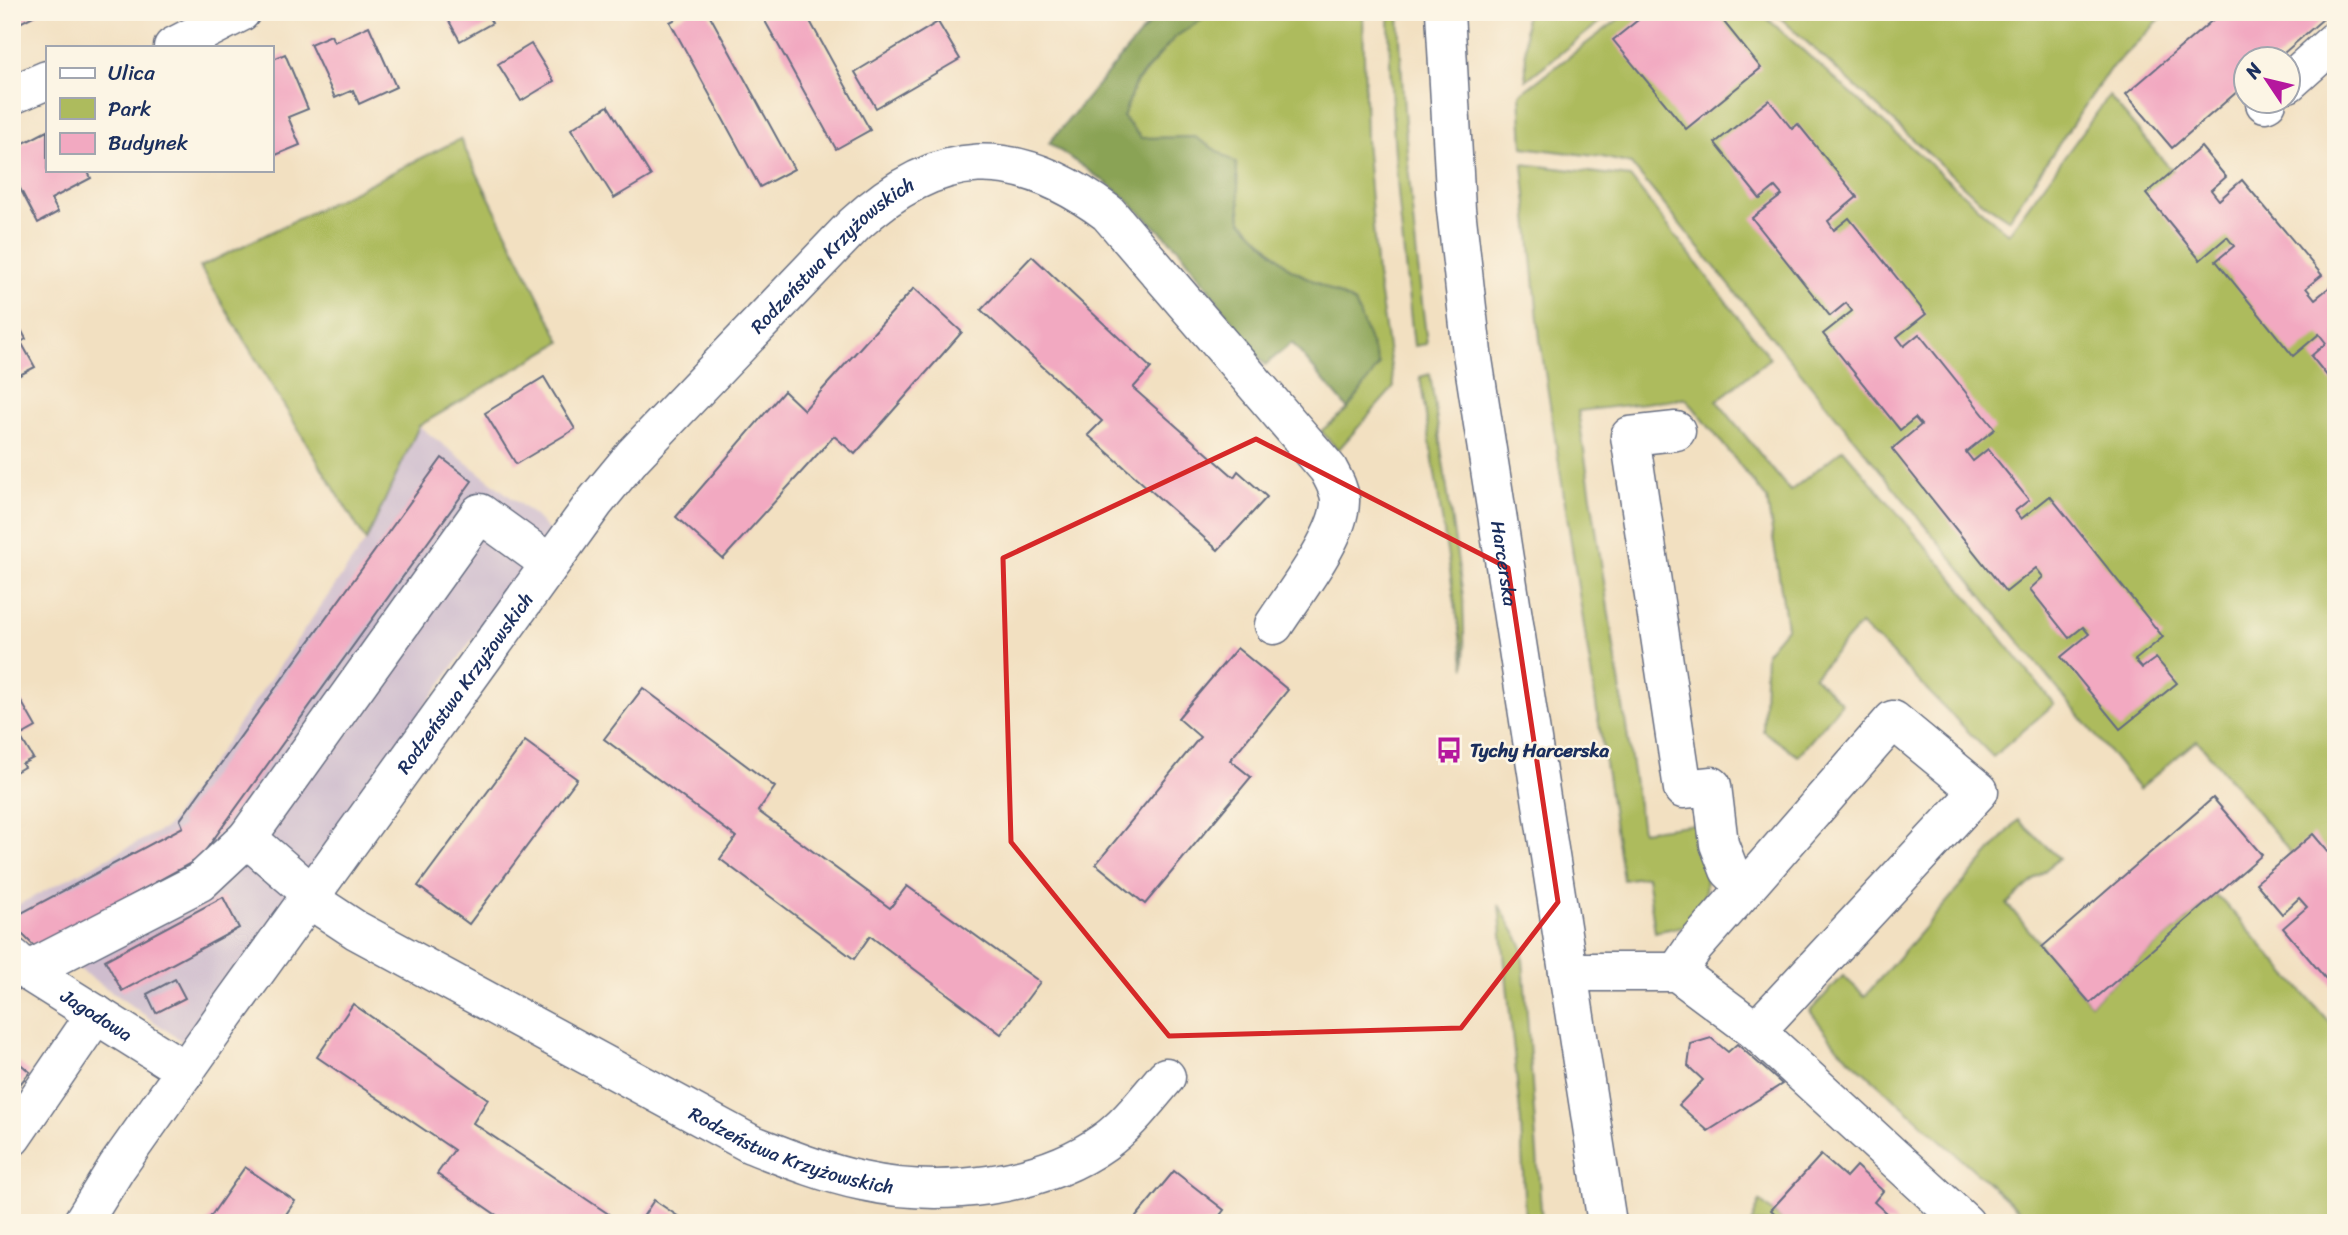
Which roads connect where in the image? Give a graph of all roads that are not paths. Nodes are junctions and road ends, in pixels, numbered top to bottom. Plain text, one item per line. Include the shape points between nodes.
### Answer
1 (241, 12) edge
2 (1445, 12) edge
3 (2336, 40) edge
4 (175, 46) edge
5 (2302, 71) edge
6 (46, 80) edge
7 (12, 95) edge
8 (1676, 431) dead end
9 (549, 563) junction
10 (1274, 625) dead end
11 (247, 838) junction
12 (1746, 887) junction
13 (310, 896) junction
14 (20, 964) edge
15 (1568, 972) junction
16 (1677, 972) junction
17 (96, 1014) junction
18 (1756, 1031) junction
19 (186, 1071) junction
20 (1166, 1077) dead end
21 (1588, 1111) junction
22 (12, 1136) edge
23 (82, 1223) edge
24 (1586, 1223) edge
25 (1607, 1223) edge
26 (1965, 1223) edge

1 - 4 street
2 - 15 street, Harcerska via 1456,209 1472,353
3 - 5 street
6 - 7 street
8 - 12 street via 1630,436 1683,789 1712,786 1719,844 1729,870
9 - 10 street, Rodzeństwa Krzyżowskich via 633,456 873,208 907,186 949,168 1000,163 1062,183 1108,214 1328,469 1339,497 1334,529
9 - 11 street via 480,513
9 - 13 street, Rodzeństwa Krzyżowskich
11 - 13 street
11 - 14 street via 200,882
12 - 16 street
12 - 18 street via 1893,720 1979,791
13 - 19 street, Rodzeństwa Krzyżowskich
13 - 20 street, Rodzeństwa Krzyżowskich via 356,930 751,1144 862,1181 940,1188 989,1185 1048,1171 1105,1141
14 - 17 street, Jagodowa
15 - 16 street
15 - 21 street, Harcerska
16 - 18 street
17 - 19 street, Jagodowa
17 - 22 street
18 - 26 street
19 - 23 street, Rodzeństwa Krzyżowskich
21 - 24 street, Harcerska
21 - 25 street, Harcerska

